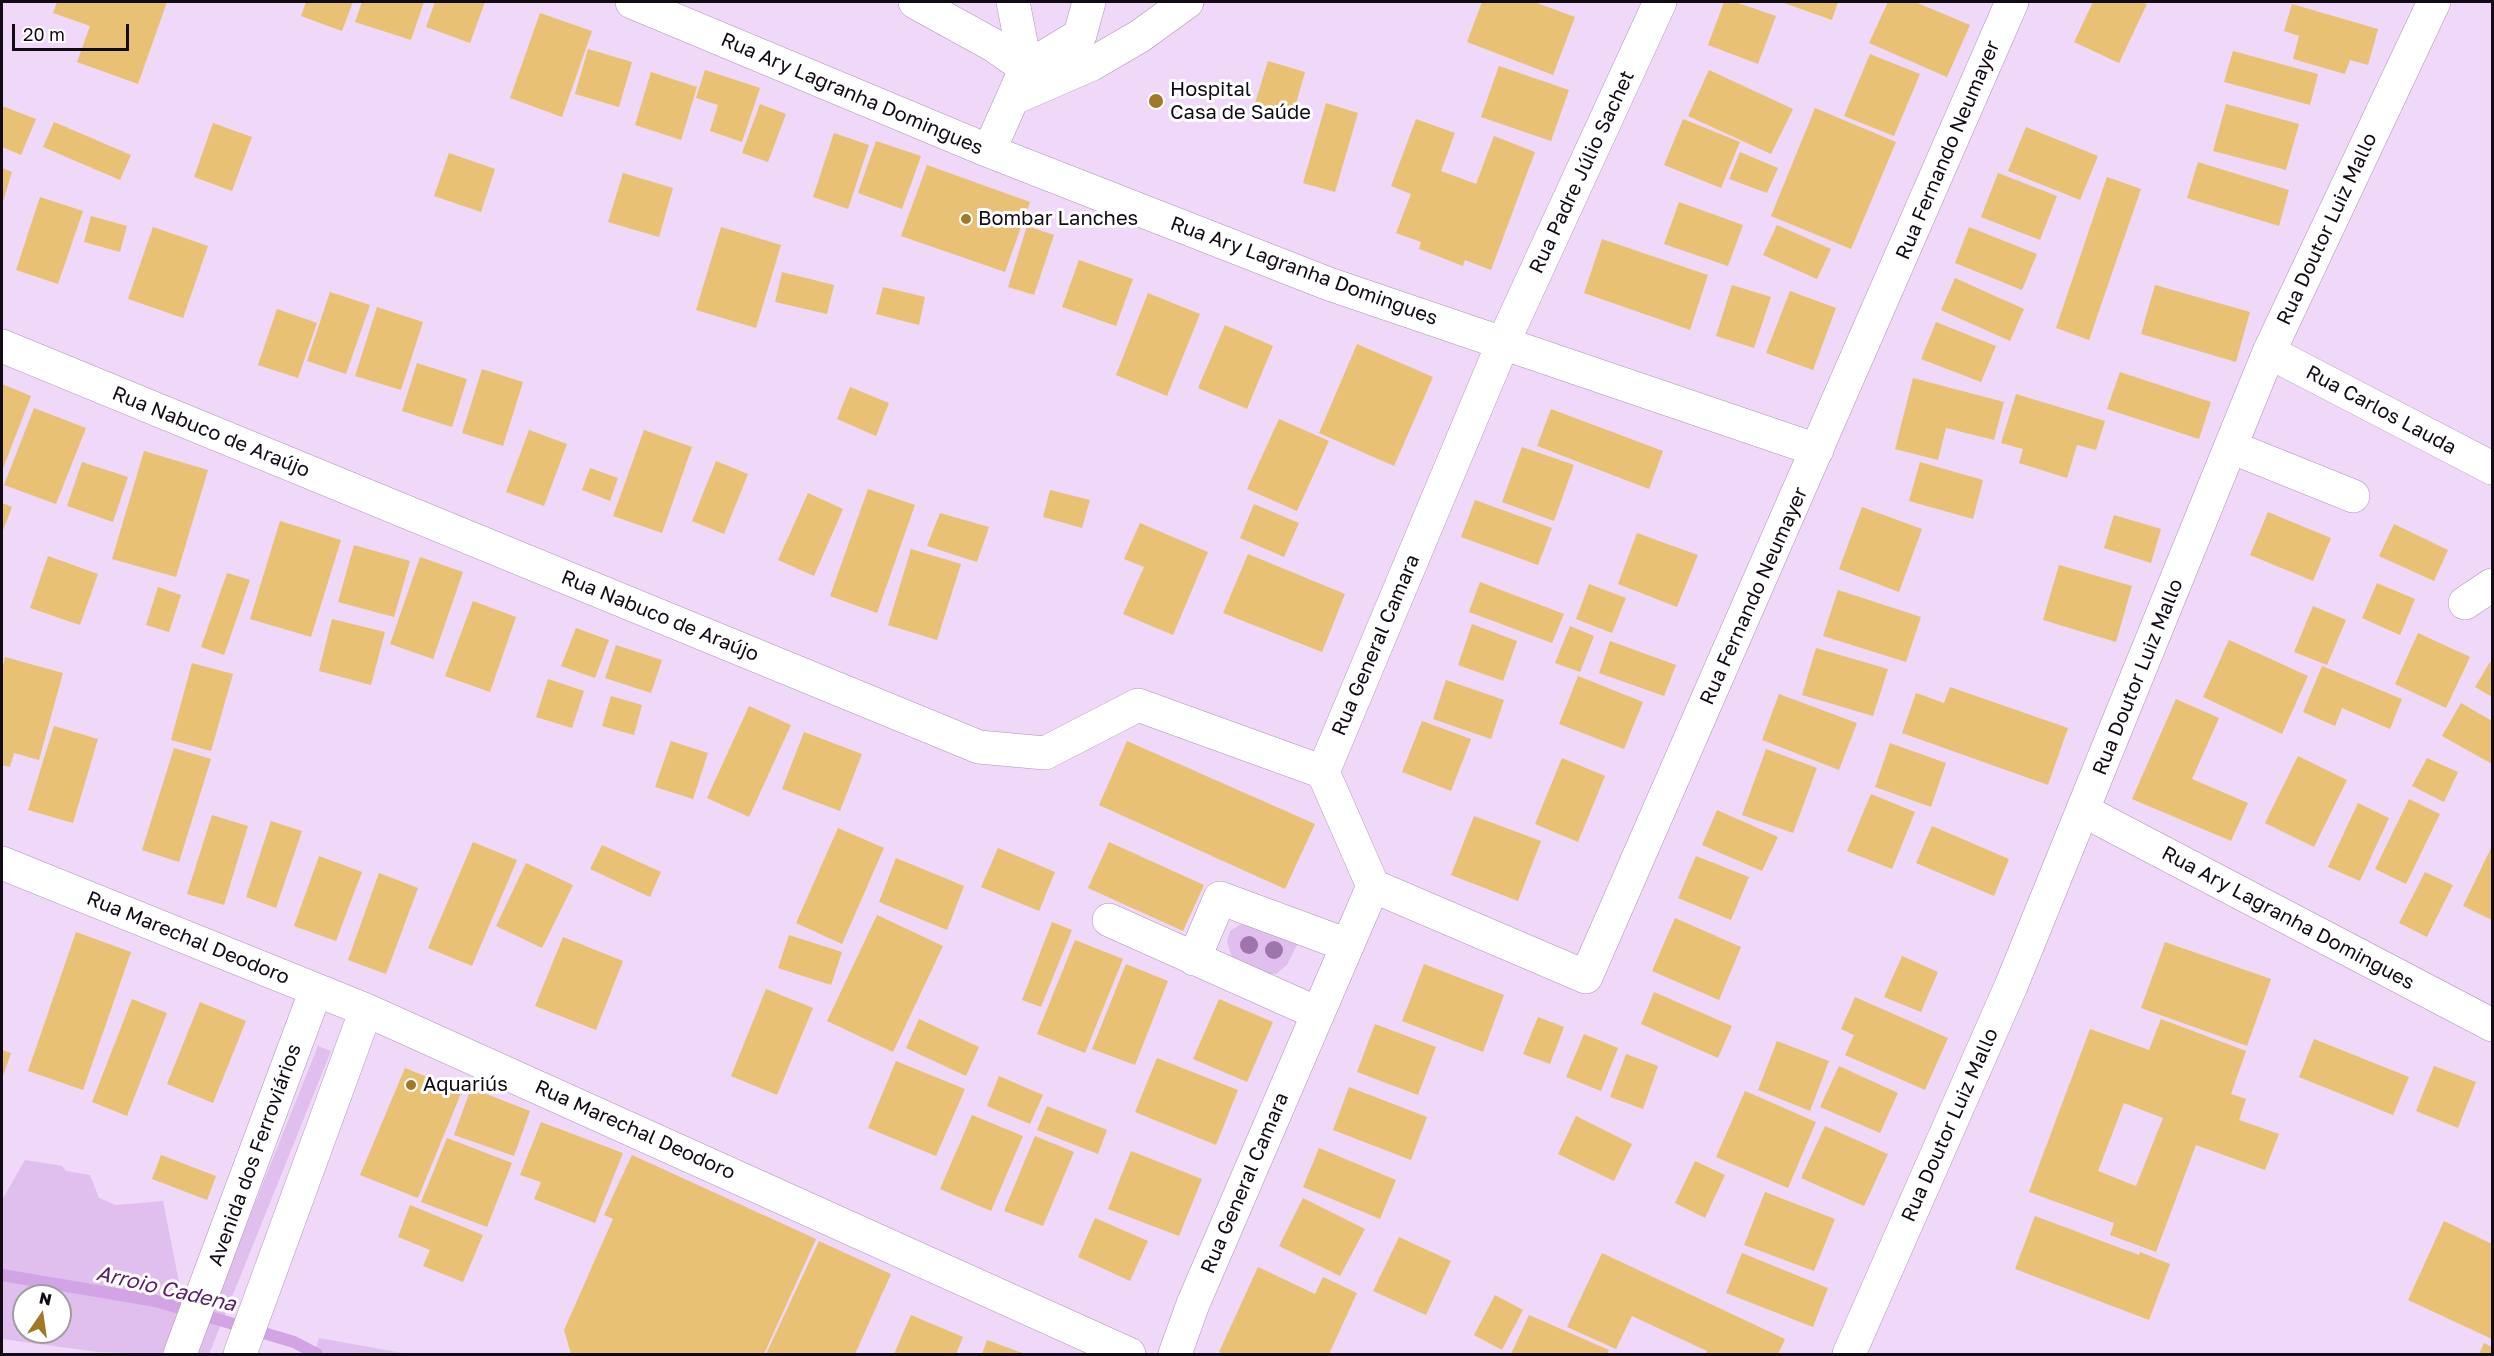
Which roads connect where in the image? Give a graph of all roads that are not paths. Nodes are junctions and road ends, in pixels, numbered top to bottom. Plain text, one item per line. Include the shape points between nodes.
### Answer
1 (632, 2) edge
2 (915, 2) edge
3 (1013, 2) edge
4 (1089, 2) edge
5 (1187, 2) edge
6 (1660, 2) edge
7 (2012, 2) edge
8 (2434, 2) edge
9 (1026, 68) junction
10 (1014, 98) junction
11 (989, 151) junction
12 (1503, 344) junction
13 (2, 346) edge
14 (2270, 352) junction
15 (2231, 447) junction
16 (1818, 450) junction
17 (2493, 468) edge
18 (2353, 496) dead end
19 (2493, 585) edge
20 (2465, 603) dead end
21 (1323, 772) junction
22 (2084, 811) junction
23 (2, 863) edge
24 (1373, 886) junction
25 (1109, 920) dead end
26 (1347, 945) junction
27 (1194, 959) junction
28 (316, 990) junction
29 (366, 1010) junction
30 (1317, 1013) junction
31 (2493, 1025) edge
32 (180, 1354) edge
33 (240, 1354) edge
34 (1130, 1354) edge
35 (1175, 1354) edge
36 (1849, 1354) edge

1 - 11 street, Rua Ary Lagranha Domingues
2 - 9 street
3 - 9 street
4 - 9 street via 1080,35
5 - 10 street via 1092,64
6 - 12 street, Rua Padre Júlio Sachet
7 - 16 street, Rua Fernando Neumayer
8 - 14 street, Rua Doutor Luiz Mallo
9 - 10 street
10 - 11 street
11 - 12 street, Rua Ary Lagranha Domingues via 1329,284
12 - 16 street, Rua Ary Lagranha Domingues
12 - 21 street, Rua General Camara
13 - 21 street, Rua Nabuco de Araújo via 978,747 1045,753 1138,705
14 - 15 street, Rua Doutor Luiz Mallo
14 - 17 street, Rua Carlos Lauda
15 - 18 street
15 - 22 street, Rua Doutor Luiz Mallo
16 - 24 street, Rua Fernando Neumayer via 1586,977
19 - 20 street
21 - 24 street
22 - 31 street, Rua Ary Lagranha Domingues
22 - 36 street, Rua Doutor Luiz Mallo
23 - 28 street, Rua Marechal Deodoro
24 - 26 street, Rua General Camara
25 - 27 street
26 - 27 street via 1220,898
26 - 30 street, Rua General Camara
27 - 30 street
28 - 29 street, Rua Marechal Deodoro
28 - 32 street, Avenida dos Ferroviários
29 - 33 street
29 - 34 street, Rua Marechal Deodoro
30 - 35 street, Rua General Camara

